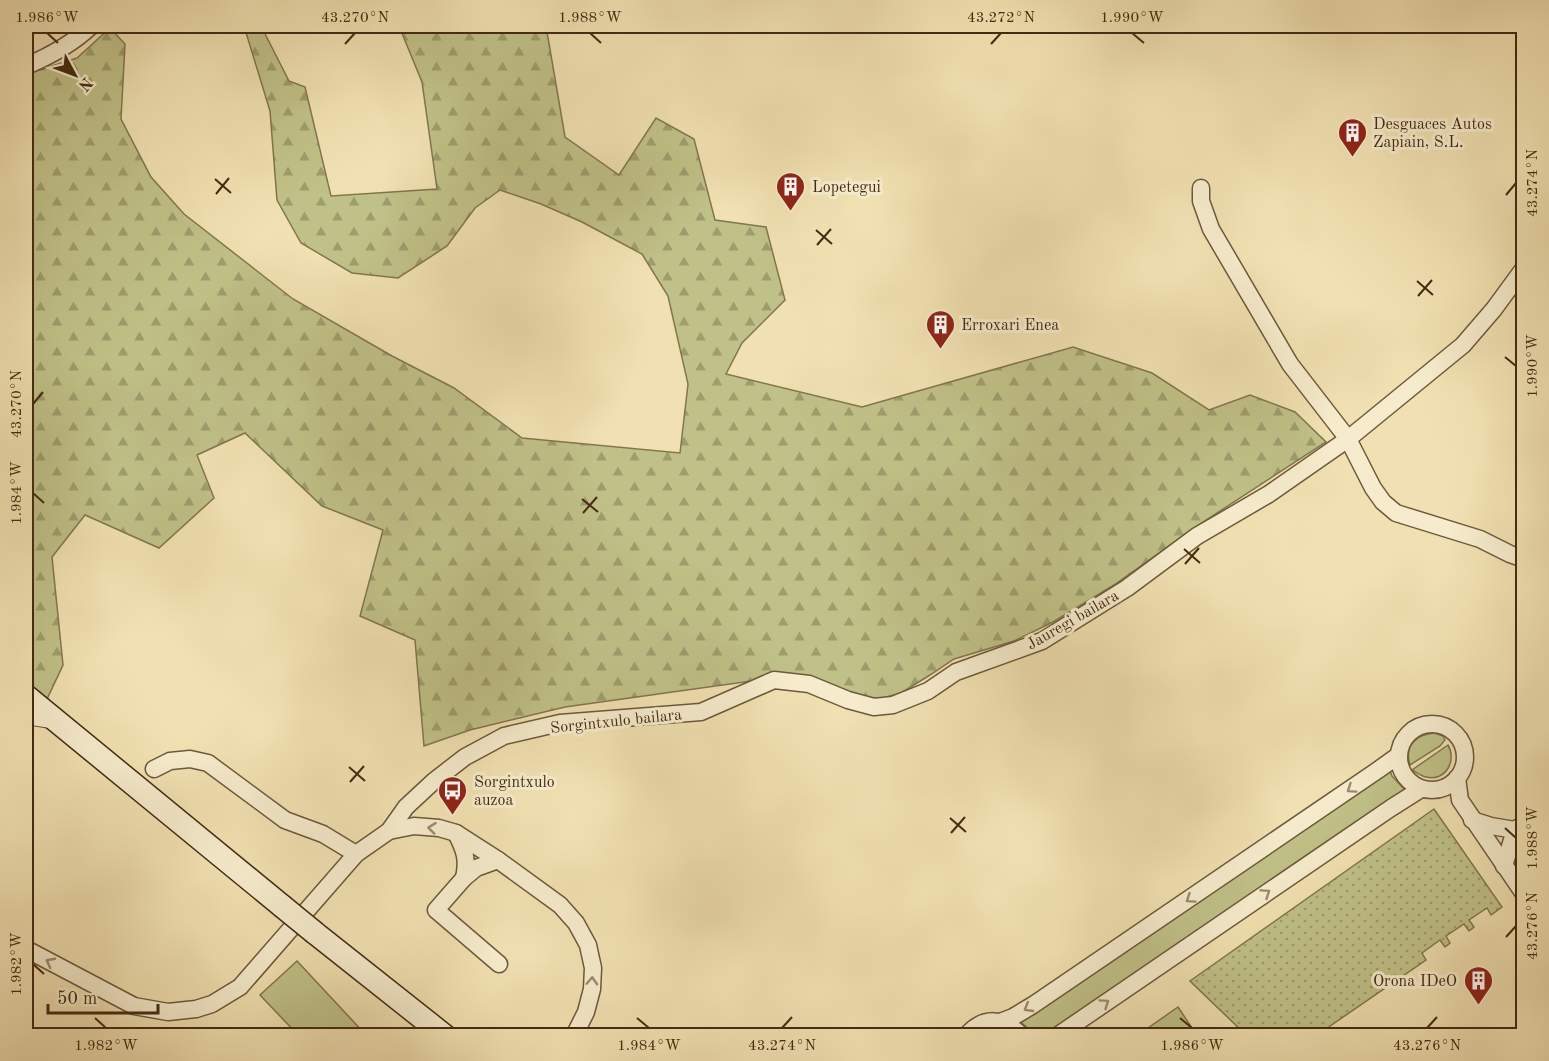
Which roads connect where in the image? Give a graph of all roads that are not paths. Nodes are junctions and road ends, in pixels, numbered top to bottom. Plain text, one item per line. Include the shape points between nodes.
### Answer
1 (91, 26) edge
2 (26, 66) edge
3 (1201, 188) dead end
4 (1524, 268) edge
5 (1348, 439) junction
6 (1524, 559) edge
7 (26, 696) edge
8 (701, 712) joint
9 (29, 718) edge
10 (59, 723) junction
11 (1399, 755) junction
12 (154, 769) dead end
13 (1457, 778) junction
14 (1430, 789) junction
15 (1460, 800) junction
16 (1472, 820) junction
17 (1519, 827) edge
18 (389, 831) junction
19 (456, 833) junction
20 (356, 854) junction
21 (498, 860) junction
22 (1504, 866) junction
23 (464, 878) junction
24 (1524, 894) edge
25 (26, 949) edge
26 (499, 964) dead end
27 (1000, 1022) junction
28 (445, 1035) edge
29 (574, 1035) edge
30 (966, 1035) edge
31 (1022, 1035) edge
32 (1057, 1035) edge

1 - 2 street via 65,48
3 - 5 street via 1201,201 1211,229 1290,364
4 - 5 street, Jauregi bailara via 1463,345
5 - 6 street via 1373,488 1396,513 1480,539
5 - 8 street, Jauregi bailara via 1042,641 956,672 928,691 893,705 874,707 809,684 774,680
7 - 10 main road
8 - 18 street, Sorgintxulo bailara via 560,723 504,736 434,781 406,807
9 - 10 street
10 - 28 main road, bridge
11 - 13 street via 1401,744 1415,729 1438,725 1449,729 1460,739 1464,751 1464,763
11 - 14 street via 1404,775 1412,784
11 -> 27 street via 1033,1005
12 - 20 street via 170,761 190,759 208,763 285,820 323,834
13 - 14 street via 1452,784
13 - 15 street
14 - 15 street
32 -> 14 street via 1391,808
15 - 16 street
16 - 17 street via 1491,826
16 - 22 street
17 - 22 street
19 -> 18 street, Sorgintxulo bailara via 414,826
18 - 20 street, Sorgintxulo bailara
19 - 21 street, Sorgintxulo bailara
19 - 23 street via 466,859
20 -> 25 street, Sorgintxulo bailara via 240,987 196,1009 168,1012 134,1006
21 - 23 street via 476,868
29 -> 21 street, Sorgintxulo bailara via 592,989 588,945 560,905
22 - 24 street
23 - 26 street via 436,910
27 - 30 street via 977,1026
27 - 31 street

